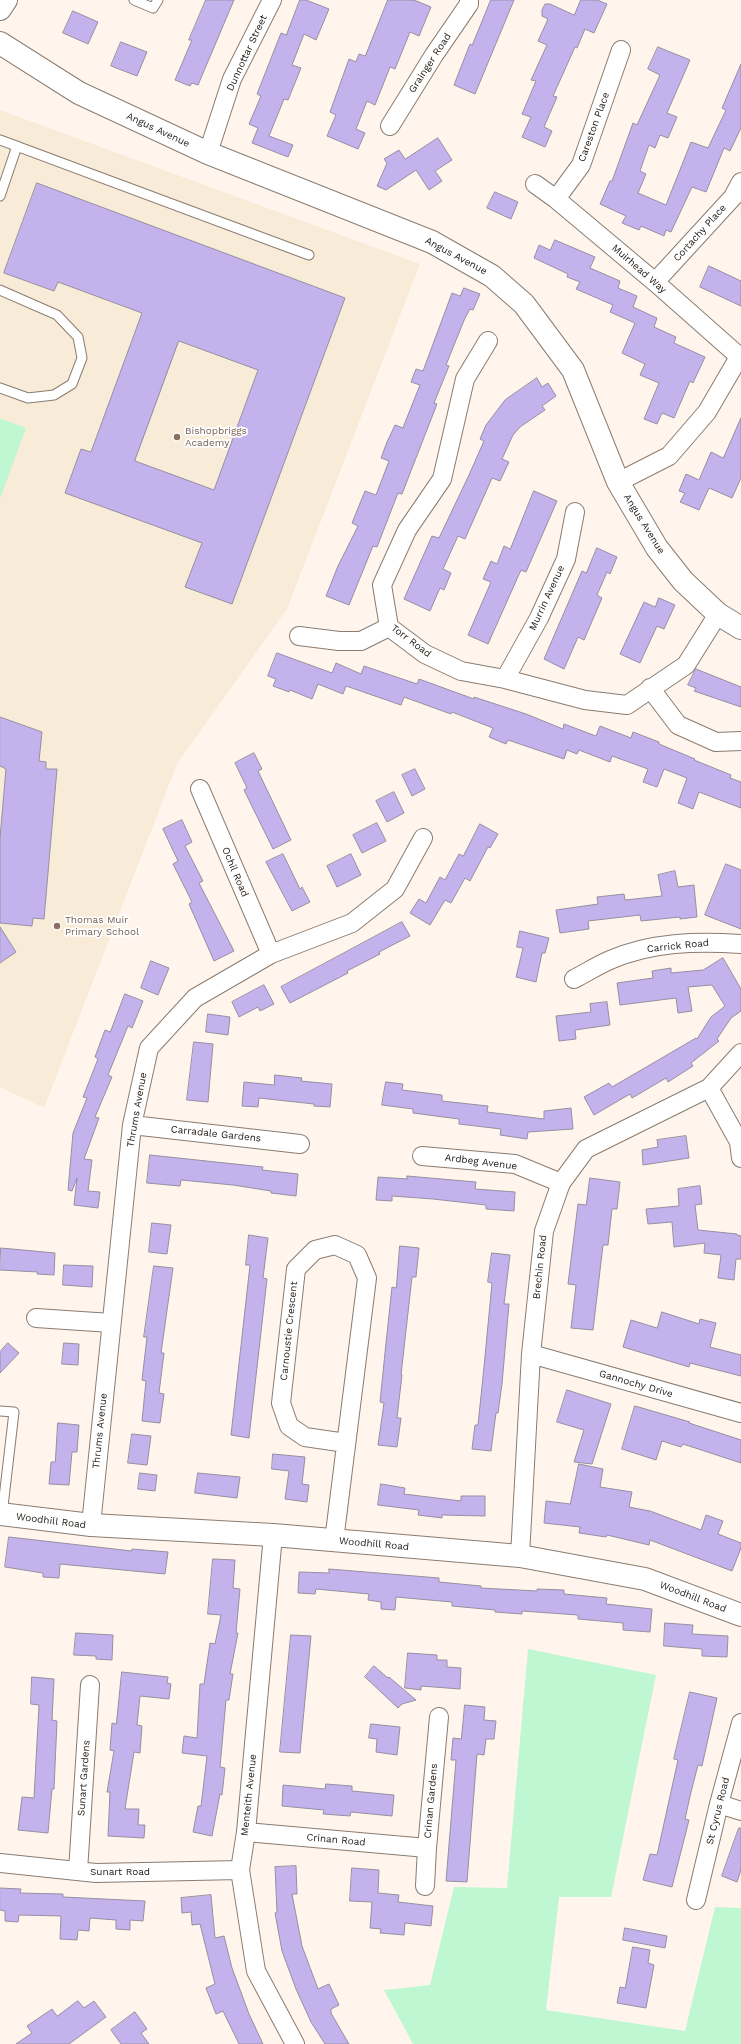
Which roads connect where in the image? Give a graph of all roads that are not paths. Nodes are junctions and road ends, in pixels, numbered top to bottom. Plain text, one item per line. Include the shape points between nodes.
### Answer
1 (6, 0) edge
2 (134, 0) edge
3 (158, 0) edge
4 (272, 0) edge
5 (469, 0) edge
6 (0, 9) edge
7 (0, 43) edge
8 (621, 50) dead end
9 (390, 126) dead end
10 (0, 140) edge
11 (17, 146) junction
12 (208, 153) junction
13 (741, 182) edge
14 (535, 184) dead end
15 (0, 196) edge
16 (556, 199) junction
17 (309, 255) dead end
18 (655, 282) junction
19 (0, 290) edge
20 (488, 341) dead end
21 (740, 358) edge
22 (0, 388) edge
23 (618, 482) junction
24 (575, 512) dead end
25 (718, 614) junction
26 (389, 627) junction
27 (741, 628) edge
28 (300, 636) dead end
29 (505, 679) junction
30 (650, 688) junction
31 (741, 741) edge
32 (200, 789) dead end
33 (422, 838) dead end
34 (741, 944) edge
35 (271, 954) junction
36 (574, 979) dead end
37 (741, 1053) edge
38 (709, 1088) junction
39 (132, 1125) junction
40 (300, 1144) dead end
41 (422, 1156) dead end
42 (741, 1158) edge
43 (560, 1183) junction
44 (36, 1318) dead end
45 (111, 1323) junction
46 (531, 1354) junction
47 (0, 1411) edge
48 (741, 1413) edge
49 (346, 1443) junction
50 (1, 1514) edge
51 (91, 1525) junction
52 (274, 1535) junction
53 (334, 1541) junction
54 (520, 1556) junction
55 (741, 1615) edge
56 (90, 1685) dead end
57 (439, 1717) dead end
58 (741, 1723) edge
59 (719, 1804) junction
60 (741, 1811) edge
61 (246, 1832) junction
62 (427, 1848) junction
63 (0, 1863) edge
64 (240, 1870) junction
65 (78, 1871) junction
66 (425, 1886) dead end
67 (696, 1900) dead end
68 (295, 2044) edge

1 - 6 street
2 - 3 lane via 153,8
4 - 12 street, Dunnottar Street via 232,79
5 - 9 street, Grainger Road via 469,4
7 - 12 street, Angus Avenue via 79,93
8 - 16 street, Careston Place via 581,164
10 - 11 lane
11 - 15 lane
11 - 17 lane
12 - 23 street, Angus Avenue via 432,242 492,276 524,304 573,370
13 - 18 street, Cortachy Place via 733,197
14 - 16 street, Muirhead Way
16 - 18 street, Muirhead Way
18 - 21 street, Muirhead Way
19 - 22 lane via 57,315 78,337 82,358 72,384 54,395 28,398
20 - 26 street, Torr Road via 465,379 442,479 407,530 382,585
21 - 23 street via 707,412 669,456
23 - 25 street, Angus Avenue via 657,548 684,581
24 - 29 street, Murrin Avenue via 566,559 540,618
25 - 27 street, Angus Avenue
25 - 30 street, Torr Road via 686,665
26 - 28 street via 361,641
26 - 29 street, Torr Road via 425,654 461,672
29 - 30 street, Torr Road via 585,700 627,705
30 - 31 street via 678,725 716,742
32 - 35 street, Ochil Road
33 - 35 street, Thrums Avenue via 395,889 352,923
34 - 36 street, Carrick Road via 703,942 650,947 610,960
35 - 39 street, Thrums Avenue via 195,998 149,1048
37 - 38 street, Brechin Road
38 - 42 street via 739,1142
38 - 43 street, Brechin Road via 586,1149
39 - 40 street, Carradale Gardens
39 - 45 street, Thrums Avenue
41 - 43 street, Ardbeg Avenue via 515,1164
43 - 46 street, Brechin Road via 544,1231
44 - 45 street
45 - 51 street, Thrums Avenue
46 - 48 street, Gannochy Drive
46 - 54 street, Brechin Road
47 - 50 lane via 14,1412
49 - 49 street, Carnoustie Crescent via 366,1278 357,1255 335,1245 315,1250 296,1268 281,1403 289,1426 305,1437
49 - 53 street, Carnoustie Crescent
50 - 51 street, Woodhill Road
51 - 52 street, Woodhill Road
52 - 53 street, Woodhill Road
52 - 61 street, Menteith Avenue
53 - 54 street, Woodhill Road
54 - 55 street, Woodhill Road via 646,1579
56 - 65 street, Sunart Gardens
57 - 62 street, Crinan Gardens
58 - 59 street, St Cyrus Road
59 - 60 street
59 - 67 street, St Cyrus Road
61 - 62 street, Crinan Road
61 - 64 street, Menteith Avenue
62 - 66 street, Crinan Gardens
63 - 65 street, Sunart Road
64 - 65 street, Sunart Road via 96,1873
64 - 68 street, Menteith Avenue via 256,1971

